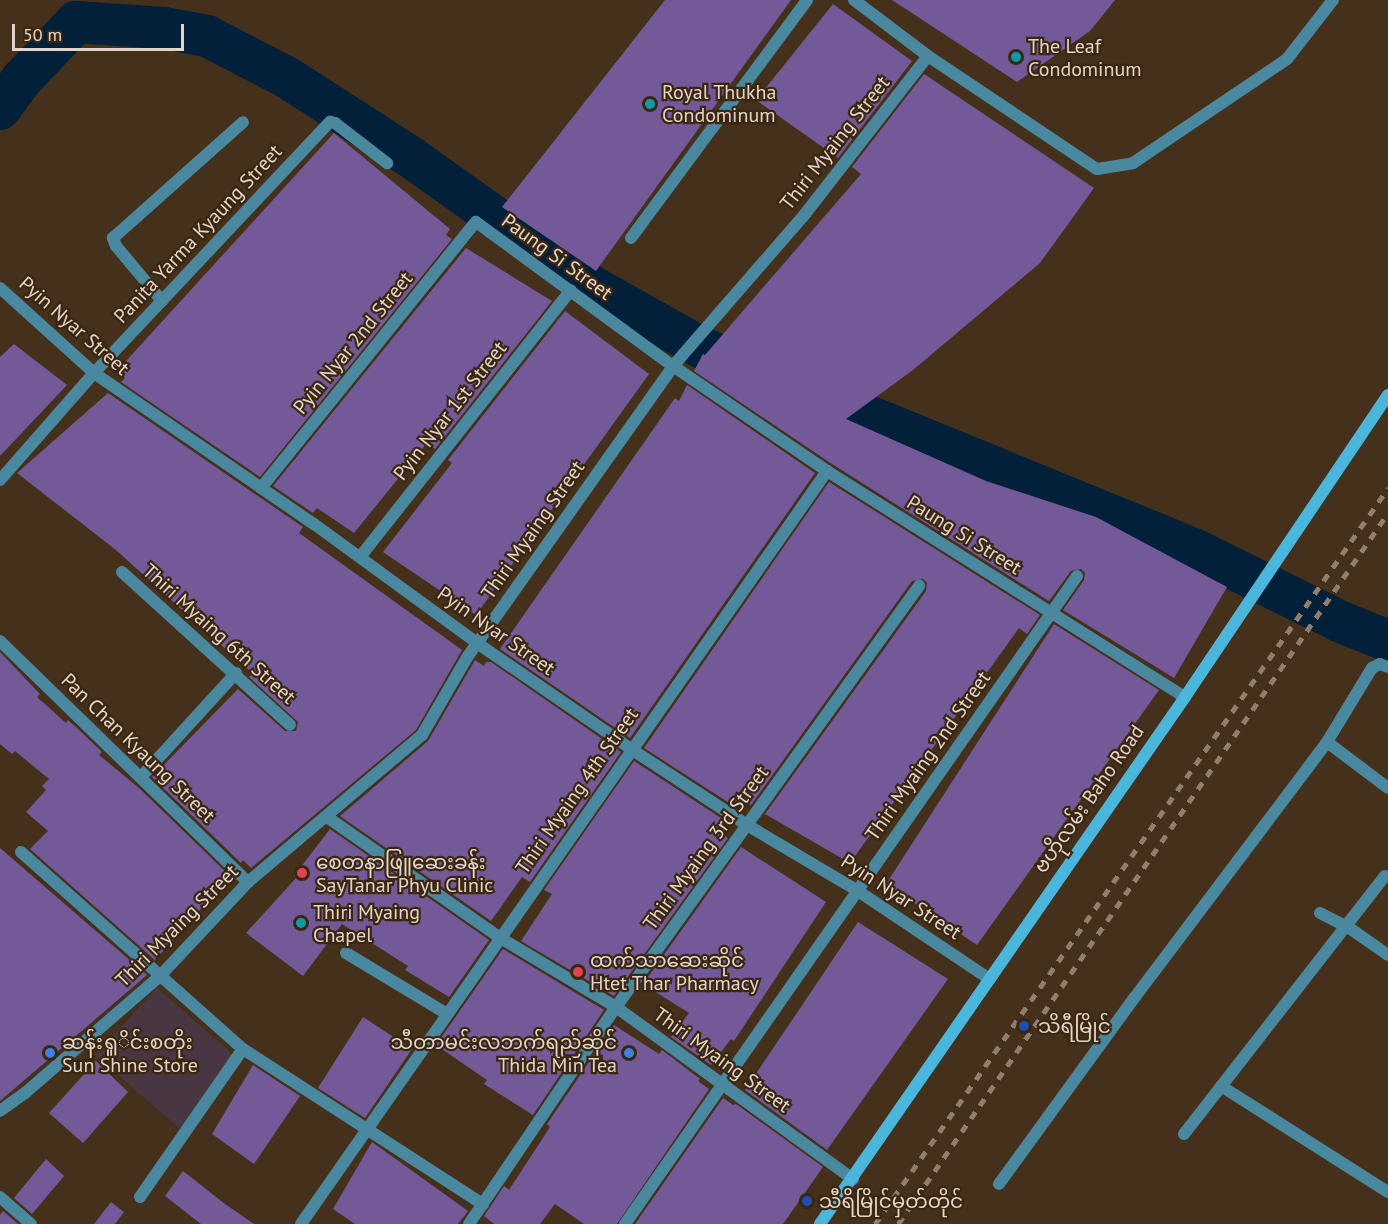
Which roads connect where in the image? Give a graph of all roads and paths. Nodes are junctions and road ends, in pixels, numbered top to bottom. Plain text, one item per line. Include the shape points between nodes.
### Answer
1 (807, 0) edge
2 (854, 0) edge
3 (1333, 0) edge
4 (928, 56) junction
5 (243, 122) dead end
6 (387, 163) dead end
7 (476, 222) joint
8 (631, 238) dead end
9 (0, 288) edge
10 (571, 290) junction
11 (162, 301) junction
12 (673, 366) junction
13 (94, 373) junction
14 (1388, 395) edge
15 (827, 471) junction
16 (0, 480) edge
17 (261, 488) junction
18 (360, 557) junction
19 (122, 572) dead end
20 (1077, 576) dead end
21 (919, 586) dead end
22 (1051, 612) junction
23 (0, 641) edge
24 (477, 644) junction
25 (1388, 668) edge
26 (236, 673) junction
27 (1185, 697) junction
28 (290, 725) dead end
29 (1327, 742) junction
30 (631, 748) junction
31 (141, 777) junction
32 (1388, 788) edge
33 (327, 817) junction
34 (747, 825) junction
35 (21, 852) dead end
36 (1385, 876) dead end
37 (248, 882) junction
38 (858, 891) junction
39 (1320, 914) dead end
40 (1348, 927) junction
41 (499, 937) junction
42 (346, 953) dead end
43 (1388, 955) edge
44 (159, 976) junction
45 (988, 978) junction
46 (616, 1007) junction
47 (447, 1014) junction
48 (243, 1049) junction
49 (724, 1085) junction
50 (1221, 1086) junction
51 (0, 1111) edge
52 (369, 1129) junction
53 (1184, 1134) dead end
54 (853, 1179) junction
55 (999, 1184) dead end
56 (1388, 1192) edge
57 (0, 1197) edge
58 (140, 1197) dead end
59 (483, 1204) junction
60 (31, 1224) edge
61 (301, 1224) edge
62 (469, 1224) edge
63 (625, 1224) edge
64 (820, 1224) edge

1 - 8 street
2 - 4 street
3 - 4 street via 1287,59 1133,163 1097,169
4 - 12 street, Thiri Myaing Street via 804,214
5 - 11 street via 113,238
6 - 11 street, Panita Yarma Kyaung Street via 330,122
7 - 10 street, Paung Si Street
7 - 17 street, Pyin Nyar 2nd Street
9 - 13 street, Pyin Nyar Street
10 - 12 street, Paung Si Street
10 - 18 street, Pyin Nyar 1st Street
11 - 13 street, Panita Yarma Kyaung Street
12 - 15 street, Paung Si Street
12 - 24 street, Thiri Myaing Street
13 - 16 street, Panita Yarma Kyaung Street
13 - 17 street, Pyin Nyar Street
14 - 27 main road, ဗဟိုလမ်း Baho Road
15 - 22 street, Paung Si Street
15 - 30 street, Thiri Myaing 4th Street
17 - 18 street, Pyin Nyar Street
18 - 24 street, Pyin Nyar Street
19 - 26 street, Thiri Myaing 6th Street
20 - 22 street, Thiri Myaing 2nd Street
21 - 34 street, Thiri Myaing 3rd Street
22 - 27 street, Paung Si Street
22 - 38 street, Thiri Myaing 2nd Street
23 - 31 street, Pan Chan Kyaung Street
24 - 30 street, Pyin Nyar Street
24 - 33 street, Thiri Myaing Street via 422,735
25 - 29 street via 1380,664 1372,668
26 - 28 street, Thiri Myaing 6th Street
26 - 31 street
27 - 45 main road, ဗဟိုလမ်း Baho Road
29 - 32 street
29 - 55 street
30 - 34 street, Pyin Nyar Street
30 - 41 street, Thiri Myaing 4th Street
31 - 37 street, Pan Chan Kyaung Street
33 - 37 street, Thiri Myaing Street
33 - 41 street, Thiri Myaing Street
34 - 38 street, Pyin Nyar Street
34 - 46 street, Thiri Myaing 3rd Street
35 - 44 street
36 - 40 street
37 - 44 street, Thiri Myaing Street
38 - 45 street, Pyin Nyar Street
38 - 49 street, Thiri Myaing 2nd Street
39 - 40 street
40 - 43 street
40 - 50 street
41 - 46 street, Thiri Myaing Street
41 - 47 street, Thiri Myaing 4th Street
42 - 47 street
44 - 48 street
44 - 51 street, Thiri Myaing Street
45 - 54 main road, ဗဟိုလမ်း Baho Road
46 - 49 street, Thiri Myaing Street
46 - 59 street, Thiri Myaing 3rd Street
47 - 52 street, Thiri Myaing 4th Street
48 - 52 street
48 - 58 street
49 - 54 street, Thiri Myaing Street
49 - 63 street, Thiri Myaing 2nd Street
50 - 53 street
50 - 56 street
52 - 59 street
52 - 61 street, Thiri Myaing 4th Street
54 - 64 main road, ဗဟိုလမ်း Baho Road
57 - 60 street
59 - 62 street, Thiri Myaing 3rd Street

